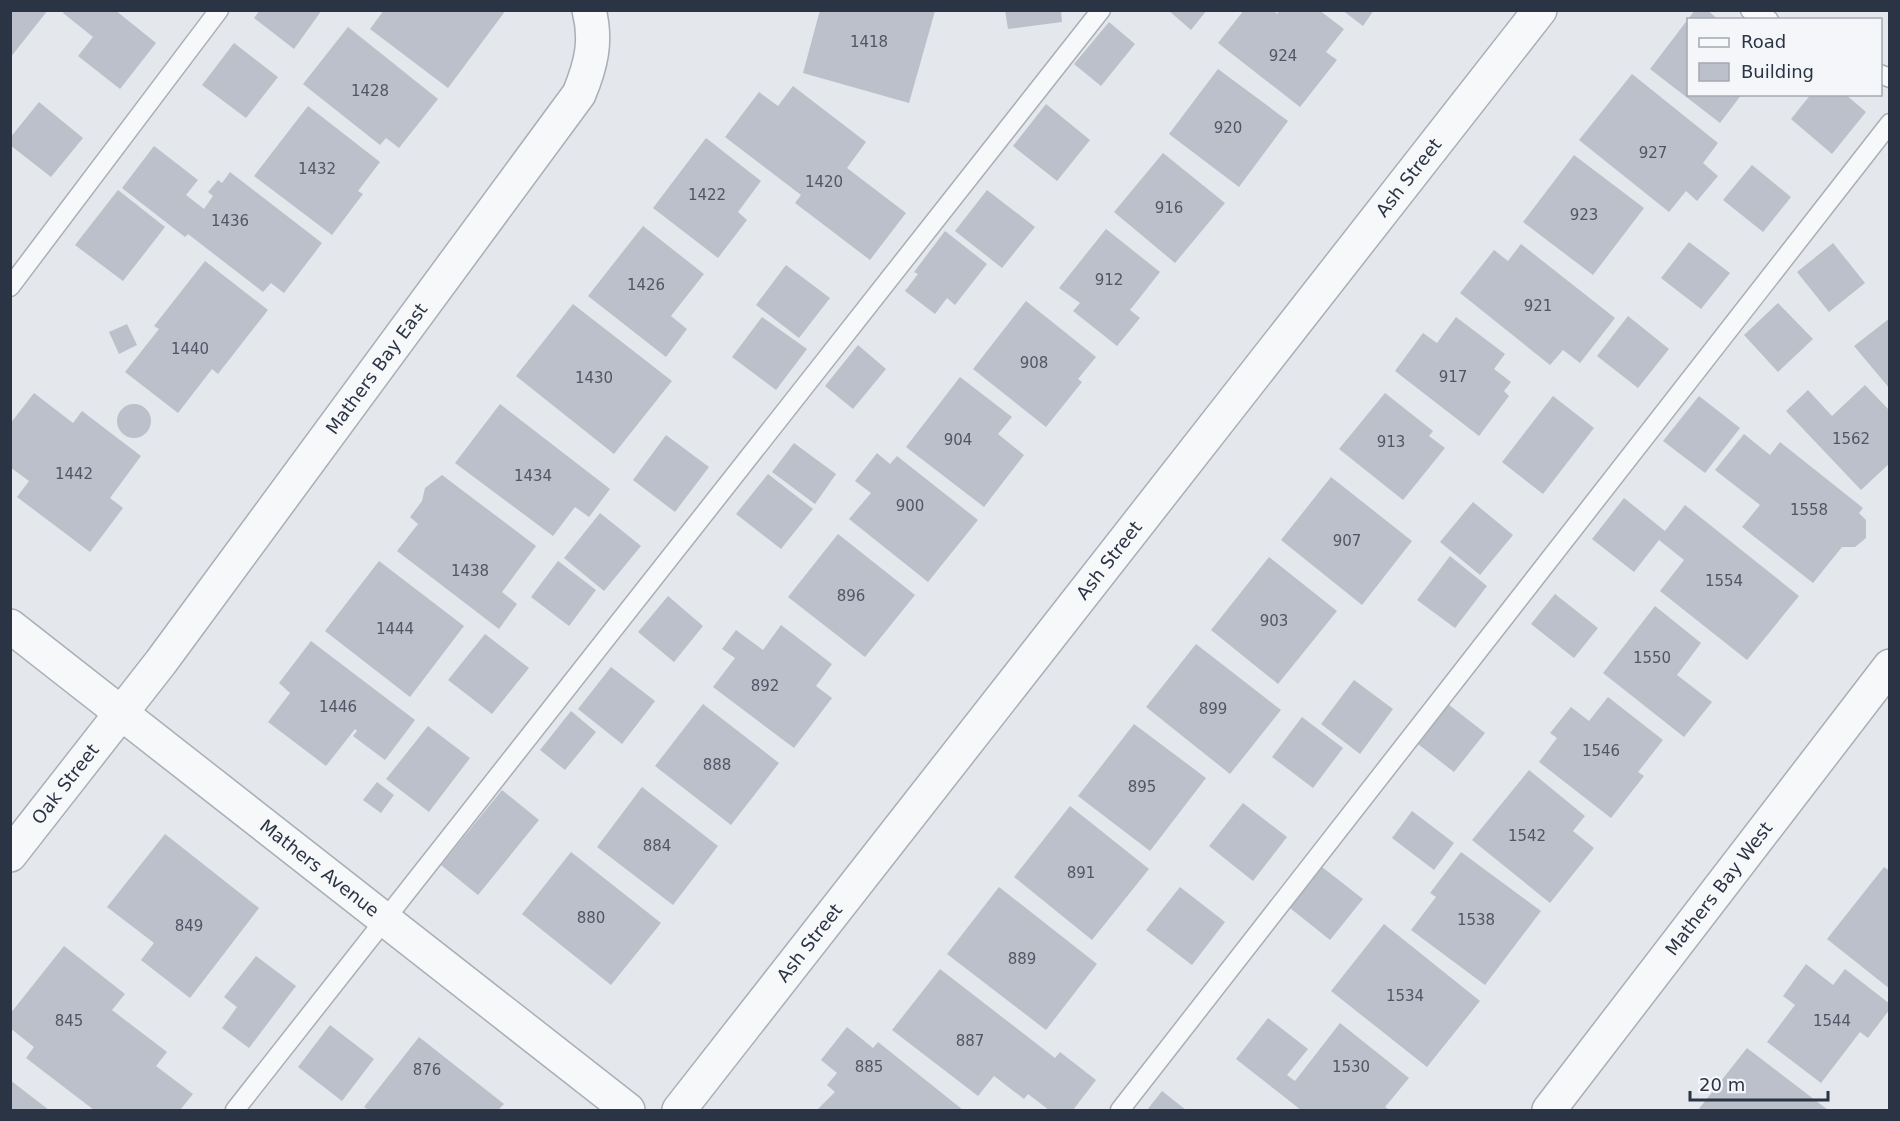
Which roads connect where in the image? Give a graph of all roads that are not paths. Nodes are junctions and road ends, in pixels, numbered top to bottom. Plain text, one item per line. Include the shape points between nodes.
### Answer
1 (219, 10) edge
2 (590, 10) edge
3 (1101, 10) edge
4 (1540, 10) edge
5 (1750, 10) edge
6 (1765, 18) edge
7 (1890, 123) edge
8 (10, 286) edge
9 (10, 626) edge
10 (1890, 666) edge
11 (122, 713) junction
12 (10, 855) edge
13 (385, 920) junction
14 (235, 1110) edge
15 (628, 1110) edge
16 (679, 1110) edge
17 (1119, 1110) edge
18 (1549, 1110) edge

1 - 8 lane
2 - 11 street, Mathers Bay East via 594,28 591,64 579,94
3 - 13 lane
4 - 16 street, Ash Street
5 - 6 lane
7 - 17 lane
9 - 11 street, Mathers Avenue
10 - 18 street, Mathers Bay West
11 - 12 street, Oak Street
11 - 13 street, Mathers Avenue
13 - 14 lane
13 - 15 street, Mathers Avenue

